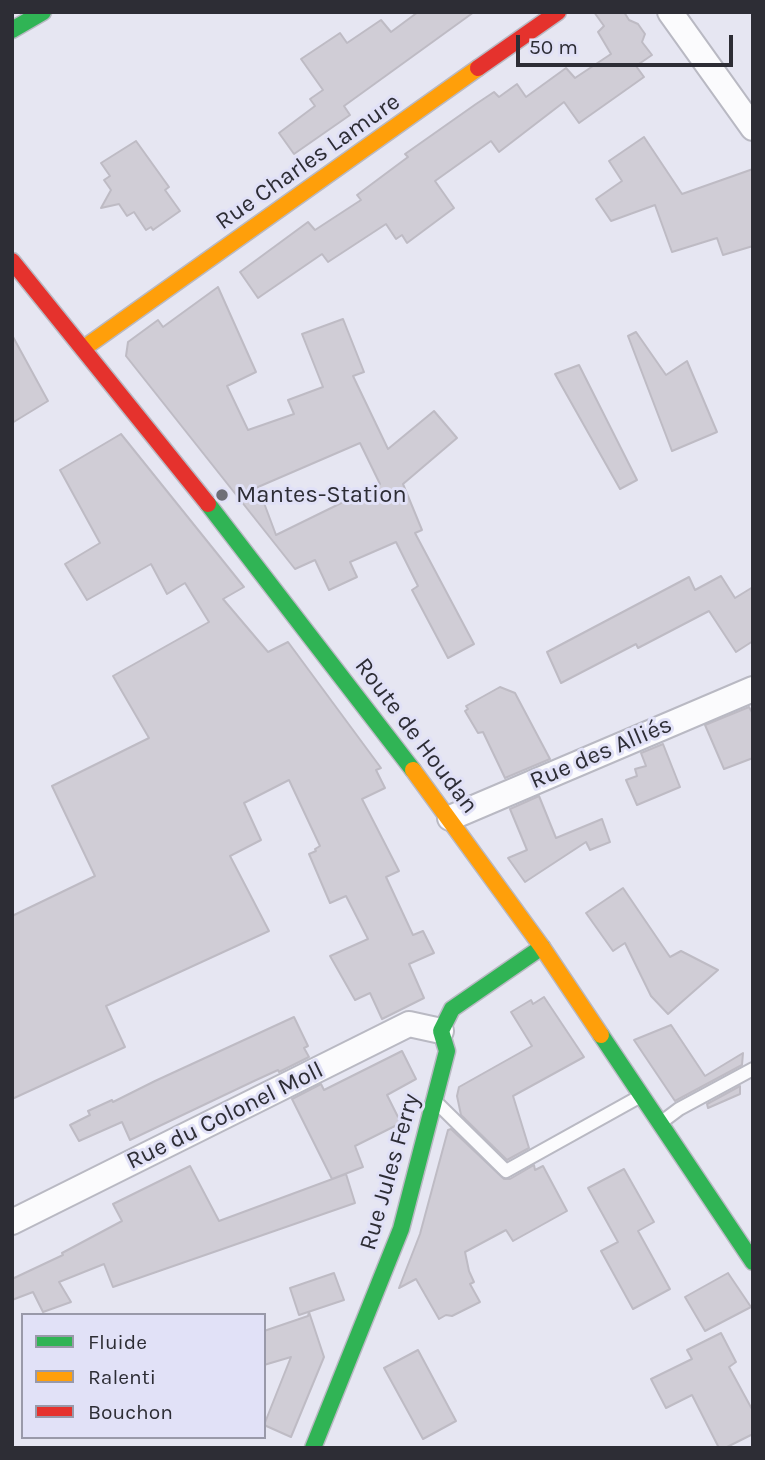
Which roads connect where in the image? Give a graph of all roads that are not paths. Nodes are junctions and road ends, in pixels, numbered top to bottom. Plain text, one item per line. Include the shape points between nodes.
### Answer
1 (43, 12) edge
2 (558, 12) edge
3 (670, 12) edge
4 (12, 30) edge
5 (753, 128) edge
6 (12, 261) edge
7 (84, 348) junction
8 (753, 689) edge
9 (450, 818) junction
10 (542, 947) junction
11 (441, 1031) junction
12 (753, 1069) edge
13 (641, 1096) junction
14 (435, 1101) junction
15 (660, 1123) junction
16 (12, 1222) edge
17 (753, 1262) edge
18 (313, 1448) edge

1 - 4 main road
2 - 7 main road, Rue Charles Lamure
3 - 5 street
6 - 7 main road, Route de Houdan
7 - 9 main road, Route de Houdan
8 - 9 street, Rue des Alliés
9 - 10 main road, Route de Houdan
10 - 11 main road via 452,1009
10 - 13 main road, Route de Houdan
11 - 14 main road, Rue Jules Ferry via 447,1051
11 - 16 street, Rue du Colonel Moll via 408,1024
12 - 15 lane
13 - 14 lane via 506,1171
13 - 15 main road, Route de Houdan
14 - 18 main road, Rue Jules Ferry via 401,1229
15 - 17 main road, Route de Houdan

